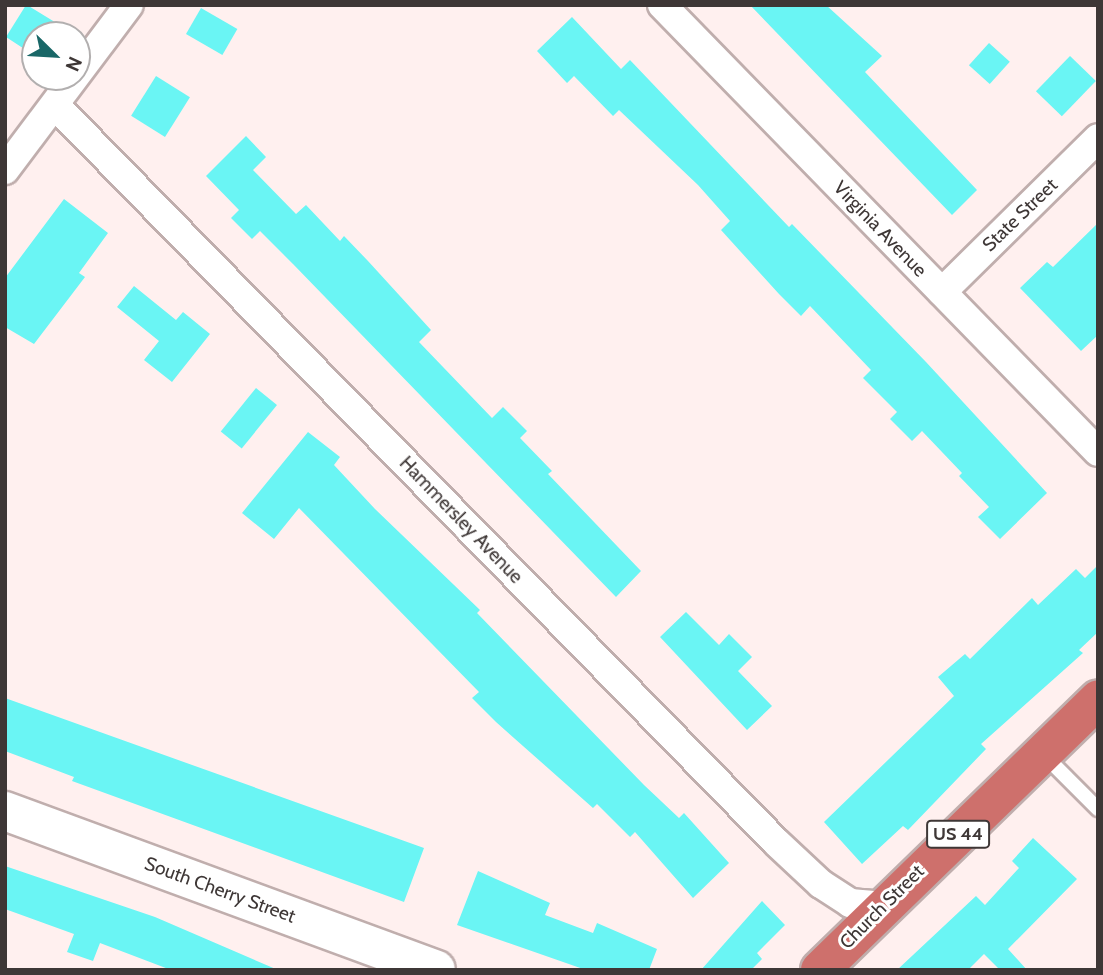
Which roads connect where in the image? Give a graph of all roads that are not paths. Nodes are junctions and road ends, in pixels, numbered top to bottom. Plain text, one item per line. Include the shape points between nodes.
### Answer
1 (129, 5) edge
2 (662, 5) edge
3 (56, 106) junction
4 (1098, 138) edge
5 (5, 170) edge
6 (942, 292) junction
7 (1098, 452) edge
8 (1098, 700) edge
9 (1042, 753) junction
10 (1098, 809) edge
11 (5, 810) edge
12 (882, 906) junction
13 (378, 960) edge
14 (436, 970) edge
15 (820, 970) edge

1 - 3 street
2 - 6 street, Virginia Avenue
3 - 5 street
3 - 12 street, Hammersley Avenue via 778,843 821,884 850,902
4 - 6 street, State Street
6 - 7 street, Virginia Avenue
8 - 9 highway, Church Street / US 44
9 - 10 lane
9 - 12 highway, Church Street / US 44
11 - 13 street, South Cherry Street
12 - 15 highway, Church Street / US 44
13 - 14 street, South Cherry Street

